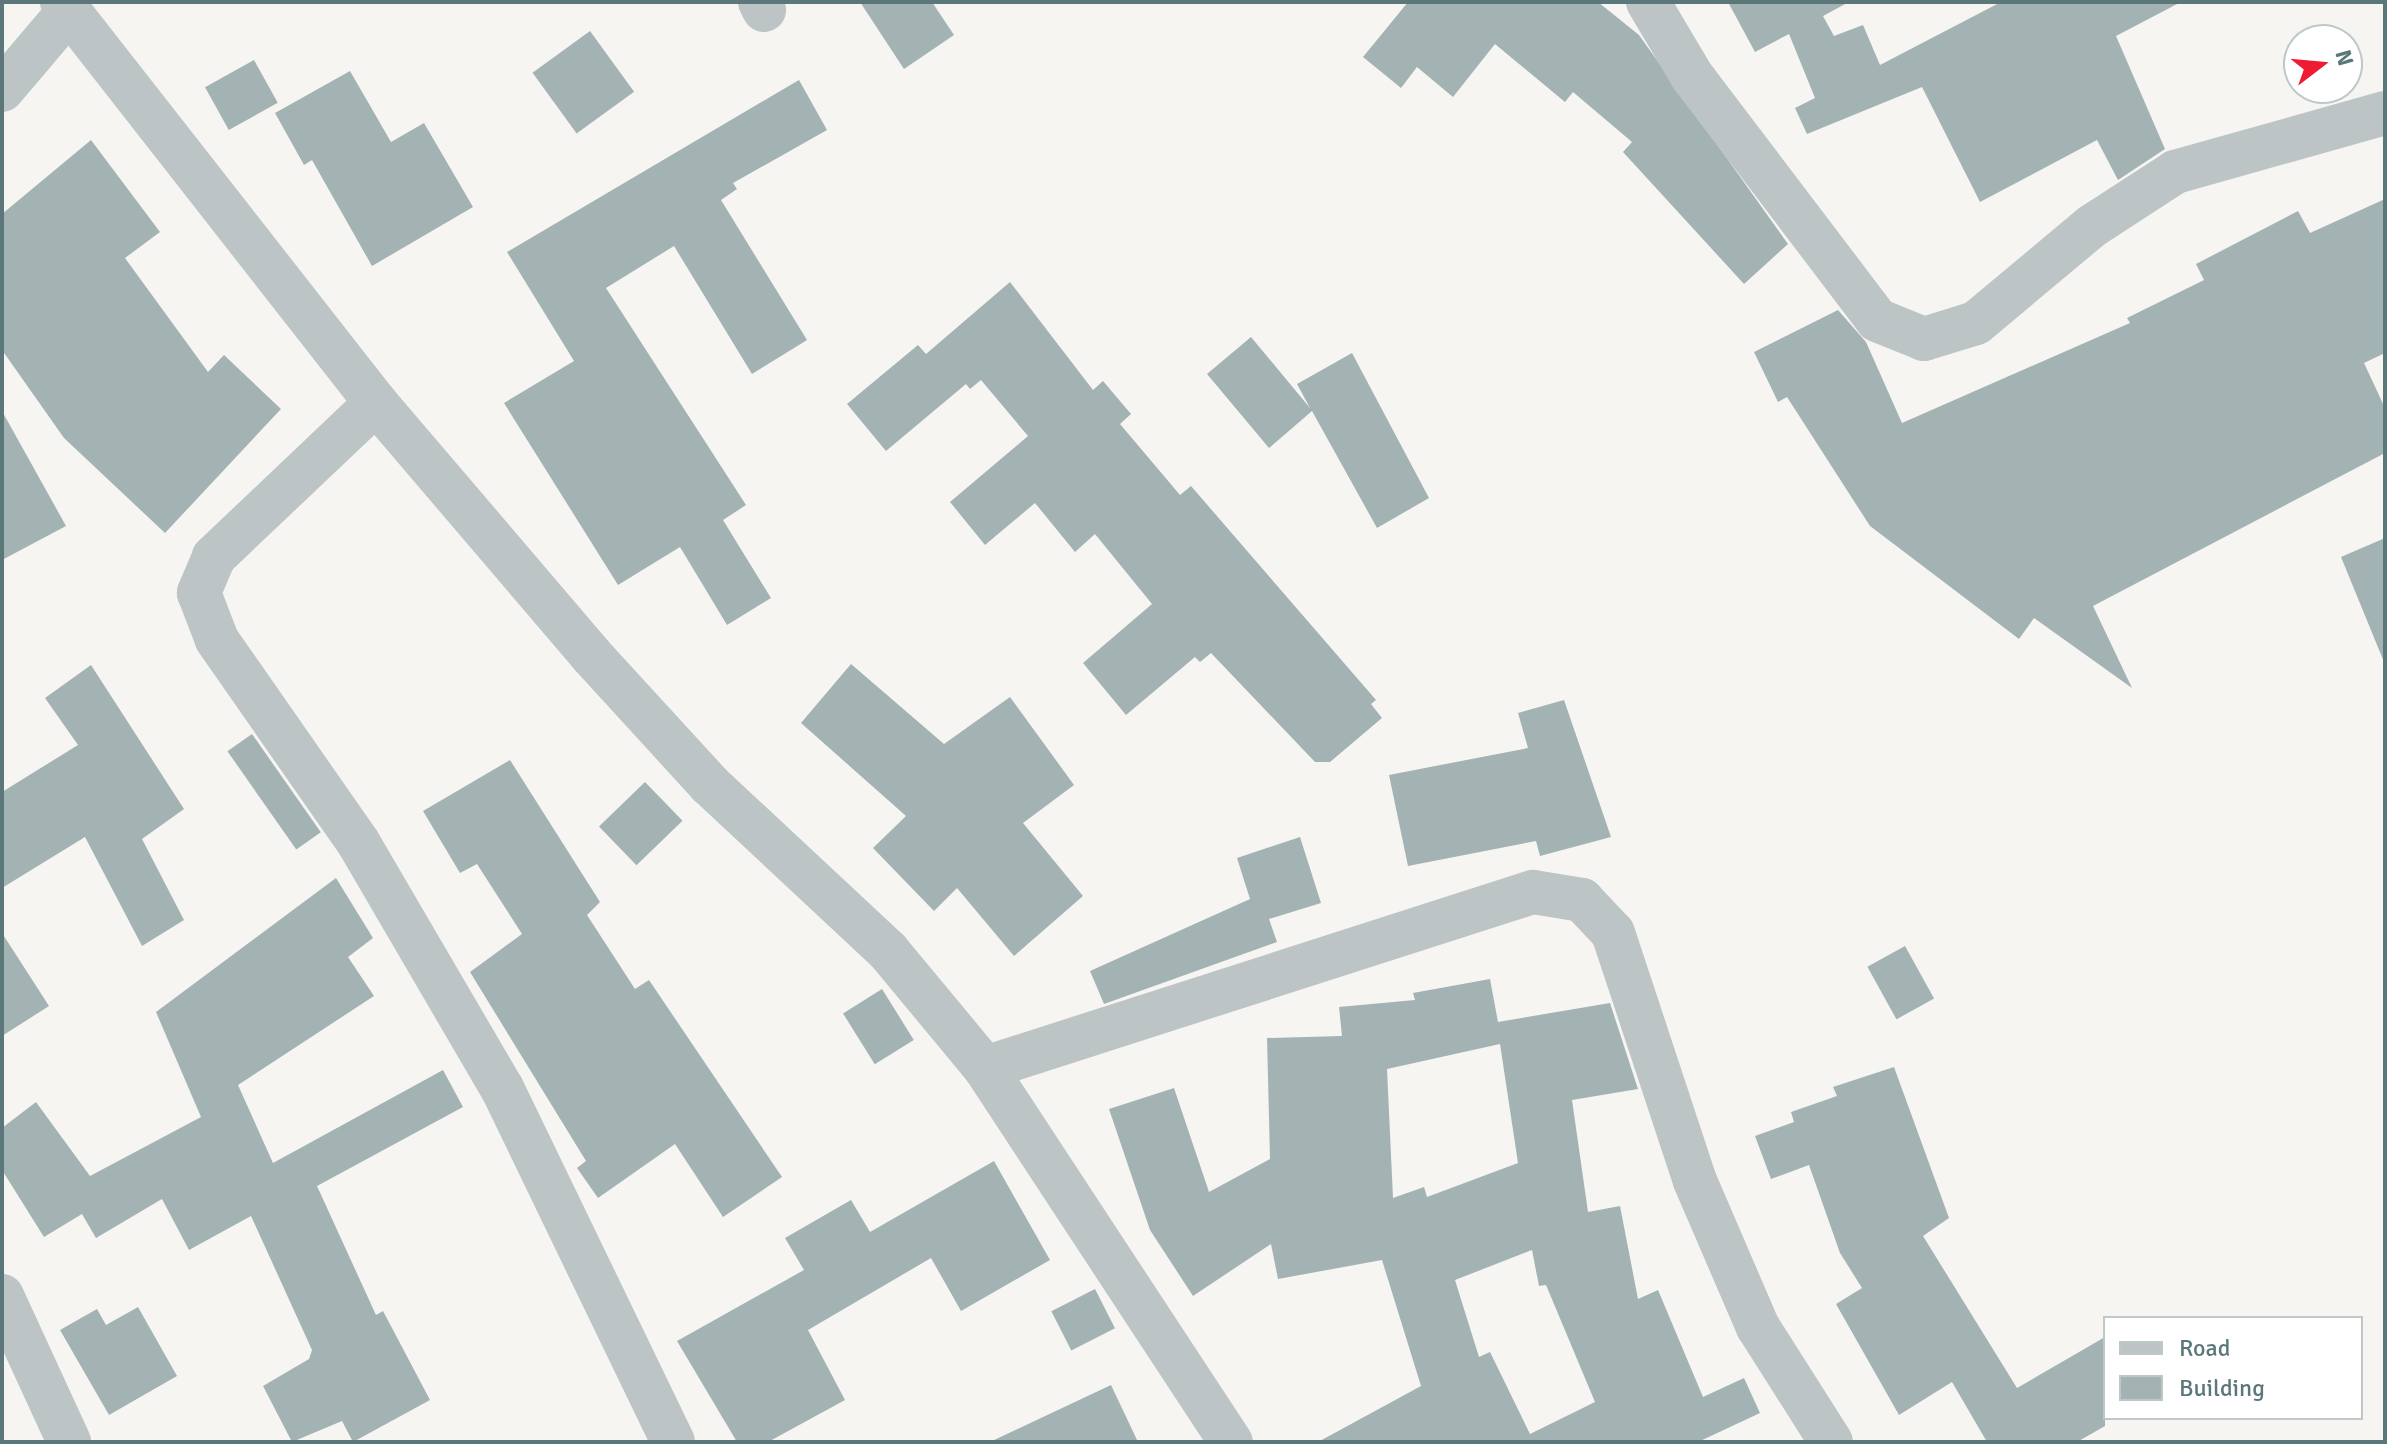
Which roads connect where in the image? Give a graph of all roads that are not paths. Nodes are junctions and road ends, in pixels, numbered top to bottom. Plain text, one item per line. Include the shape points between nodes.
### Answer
1 (1648, 2) edge
2 (65, 7) edge
3 (2, 90) edge
4 (2385, 113) edge
5 (376, 403) junction
6 (985, 1068) junction
7 (2, 1296) edge
8 (69, 1442) edge
9 (673, 1442) edge
10 (1231, 1442) edge
11 (1831, 1442) edge

1 - 4 street via 1692,76 1877,320 1924,339 1976,323 2092,226 2175,172
2 - 3 street
2 - 5 street
5 - 6 street via 709,784 888,951
5 - 9 street via 214,557 199,593 217,640 358,842 502,1088
6 - 10 street
6 - 11 street via 1533,892 1582,900 1613,933 1695,1181 1758,1327
7 - 8 street

